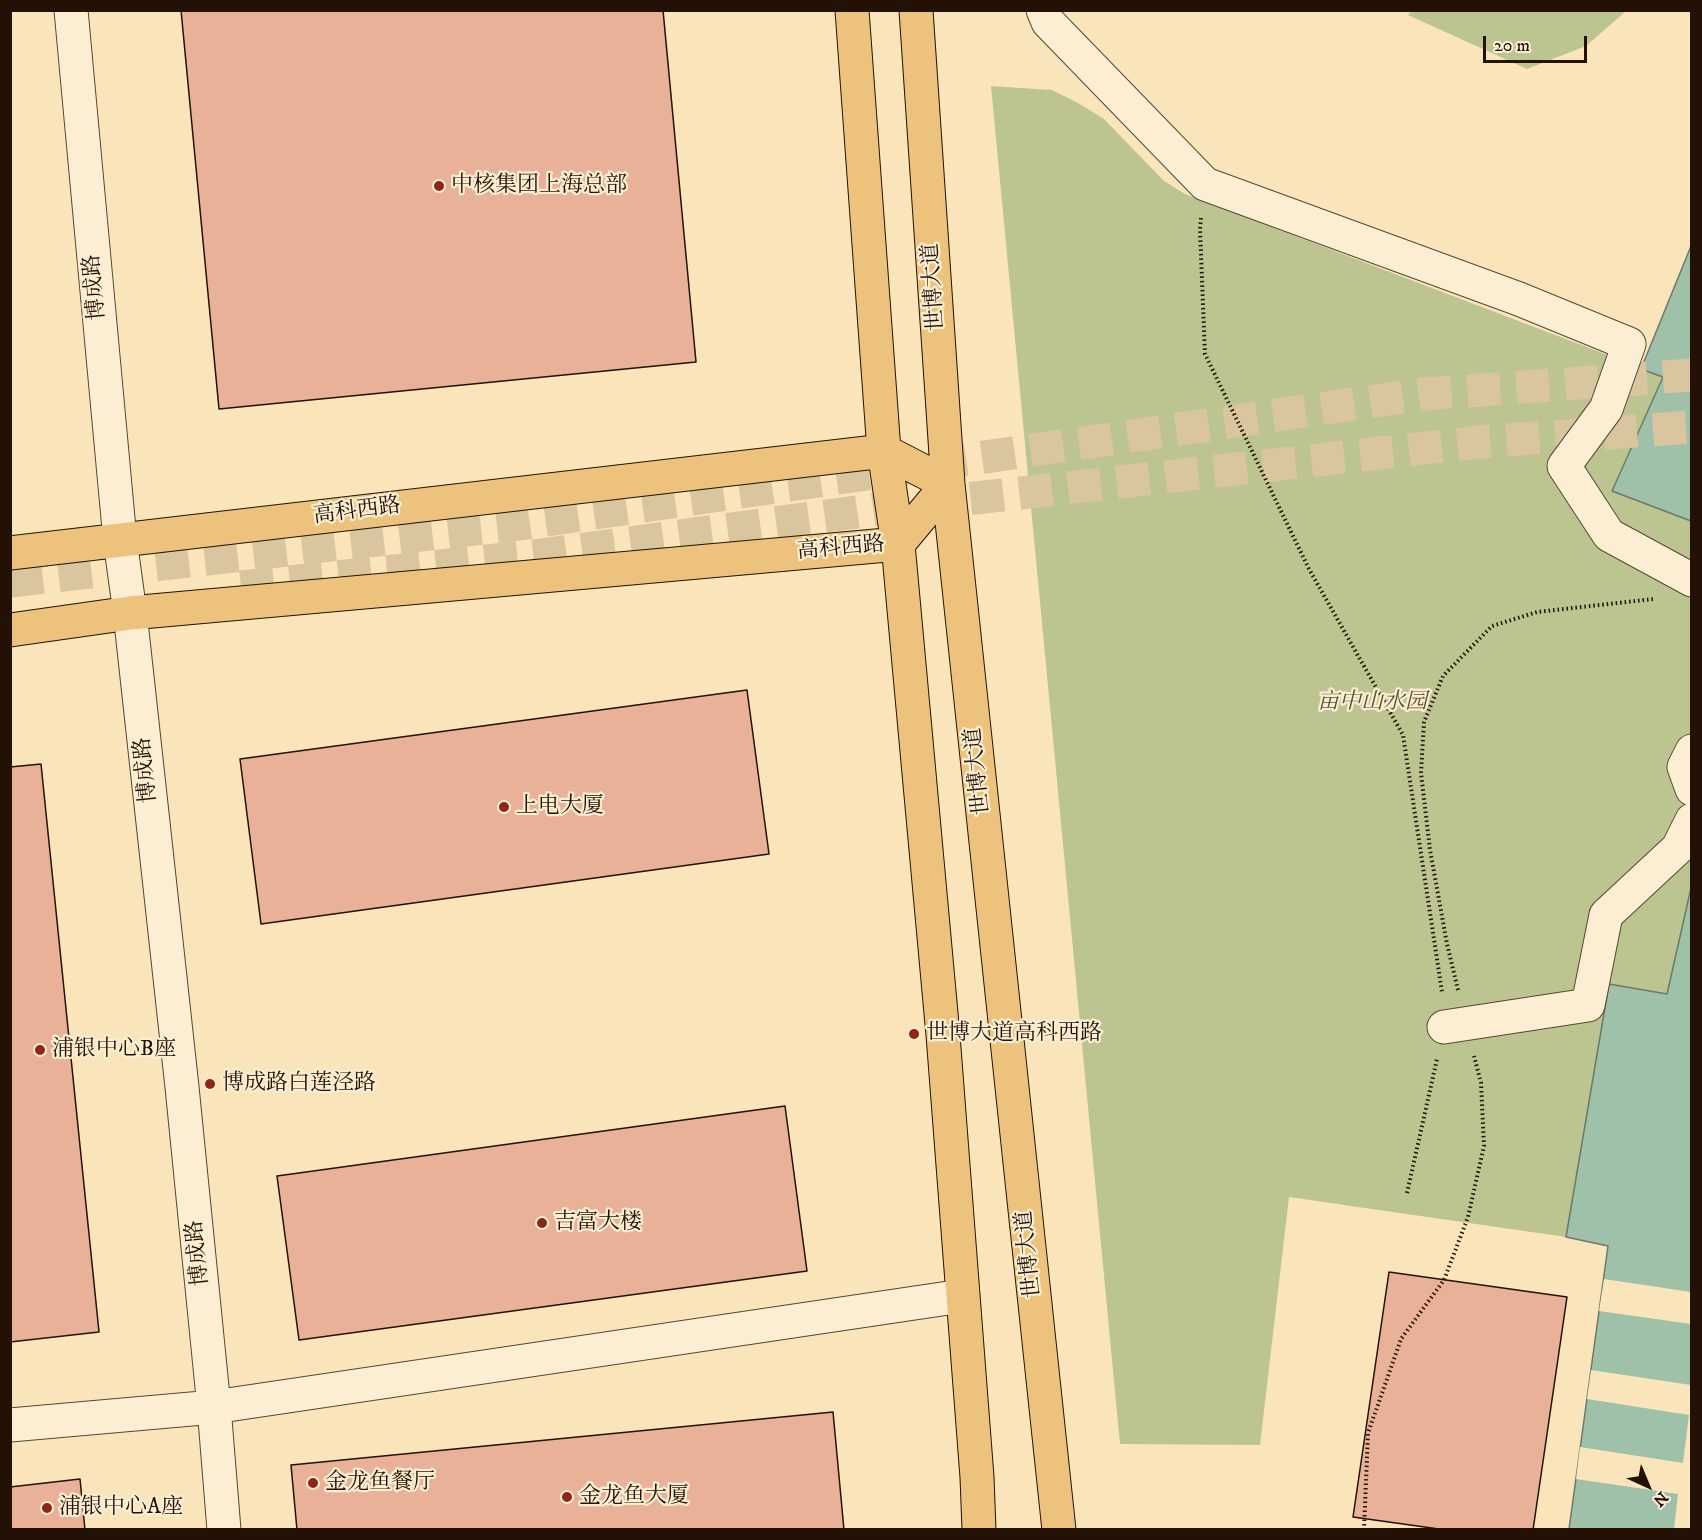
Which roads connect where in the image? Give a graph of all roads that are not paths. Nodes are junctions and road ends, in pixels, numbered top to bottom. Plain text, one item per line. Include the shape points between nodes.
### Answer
1 (71, 10) edge
2 (852, 10) edge
3 (916, 10) edge
4 (1043, 10) edge
5 (884, 451) junction
6 (948, 484) junction
7 (120, 540) junction
8 (898, 544) junction
9 (10, 553) edge
10 (1692, 580) edge
11 (130, 614) junction
12 (10, 630) edge
13 (1692, 751) edge
14 (1692, 789) edge
15 (1692, 820) edge
16 (1444, 1027) road end
17 (962, 1296) junction
18 (214, 1407) junction
19 (10, 1425) edge
20 (224, 1530) edge
21 (978, 1530) edge
22 (1059, 1530) edge

1 - 7 street, 博成路
2 - 5 main road
3 - 6 main road, 世博大道
4 - 10 street via 1048,22 1205,184 1519,299 1629,344 1606,409 1564,466 1609,536
5 - 6 main road
5 - 7 main road, 高科西路
5 - 8 main road
6 - 8 main road, 高科西路
6 - 22 main road, 世博大道
7 - 9 main road, 高科西路
7 - 11 street, 博成路
8 - 11 main road, 高科西路
8 - 17 main road via 943,1035
11 - 12 main road, 高科西路
11 - 18 street, 博成路
13 - 14 street via 1683,767
15 - 16 street via 1678,848 1606,915 1588,1005
17 - 18 street
17 - 21 main road
18 - 19 street
18 - 20 street, 博成路

